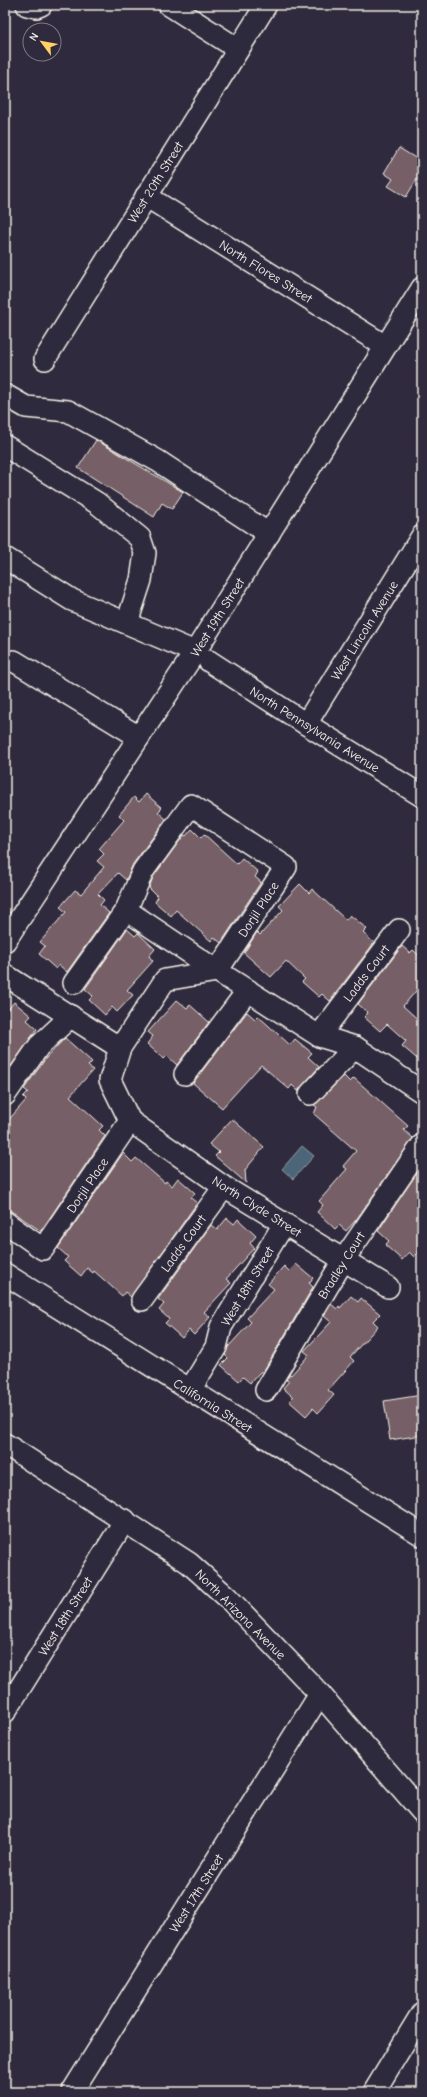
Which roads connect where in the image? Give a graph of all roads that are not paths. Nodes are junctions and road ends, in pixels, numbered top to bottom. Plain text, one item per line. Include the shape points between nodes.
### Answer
1 (27, 5) edge
2 (41, 5) edge
3 (169, 5) edge
4 (266, 5) edge
5 (238, 49) junction
6 (146, 196) junction
7 (422, 288) edge
8 (385, 346) junction
9 (45, 359) dead end
10 (5, 395) edge
11 (5, 446) edge
12 (269, 534) junction
13 (422, 536) edge
14 (5, 558) edge
15 (127, 623) junction
16 (202, 656) junction
17 (14, 661) dead end
18 (306, 724) junction
19 (139, 737) junction
20 (422, 796) edge
21 (126, 910) junction
22 (399, 930) dead end
23 (5, 941) edge
24 (217, 971) junction
25 (5, 975) edge
26 (74, 983) dead end
27 (248, 990) junction
28 (71, 1016) junction
29 (318, 1036) junction
30 (355, 1047) junction
31 (120, 1048) junction
32 (185, 1074) dead end
33 (422, 1092) edge
34 (310, 1094) dead end
35 (5, 1095) edge
36 (130, 1121) junction
37 (422, 1145) edge
38 (224, 1187) junction
39 (5, 1222) edge
40 (284, 1224) junction
41 (344, 1259) junction
42 (5, 1274) edge
43 (388, 1287) dead end
44 (142, 1300) dead end
45 (190, 1390) junction
46 (266, 1390) dead end
47 (5, 1444) edge
48 (125, 1520) junction
49 (422, 1535) edge
50 (320, 1694) junction
51 (5, 1712) edge
52 (422, 1812) edge
53 (422, 2013) edge
54 (72, 2092) edge
55 (374, 2092) edge

1 - 2 street
3 - 5 street
4 - 5 street, West 20th Street
5 - 6 street, West 20th Street
6 - 8 street, North Flores Street
6 - 9 street, West 20th Street
7 - 8 street, West 19th Street
8 - 12 street, West 19th Street
10 - 12 street via 26,407 68,411 158,461
11 - 15 street via 97,502 140,538 145,554 141,580
12 - 16 street, West 19th Street
13 - 18 street, West Lincoln Avenue
14 - 15 street, North Pennsylvania Avenue via 72,600
15 - 16 street, North Pennsylvania Avenue
16 - 18 street, North Pennsylvania Avenue
16 - 19 street, West 19th Street
17 - 19 street
18 - 20 street, North Pennsylvania Avenue
19 - 23 street, West 19th Street
21 - 24 street
21 - 24 street, Dorjil Place via 143,872 192,805 286,867
21 - 26 street
22 - 29 street, Ladds Court
24 - 27 street
24 - 31 street via 165,980
25 - 28 street
27 - 29 street
27 - 32 street
28 - 31 street
28 - 35 street via 39,1046
29 - 30 street
30 - 33 street
30 - 34 street
31 - 36 street via 110,1080
36 - 38 street, North Clyde Street
36 - 39 street, Dorjil Place via 43,1249
37 - 41 street, Bradley Court
38 - 40 street, North Clyde Street
38 - 44 street, Ladds Court
40 - 41 street, North Clyde Street
40 - 45 street, West 18th Street via 221,1327 216,1347
41 - 43 street, North Clyde Street
41 - 46 street, Bradley Court
42 - 45 street, California Street
45 - 49 street, California Street
47 - 48 street, North Arizona Avenue
48 - 50 street, North Arizona Avenue via 189,1563 227,1597
48 - 51 street, West 18th Street
50 - 52 street, North Arizona Avenue
50 - 54 street, West 17th Street
53 - 55 street

